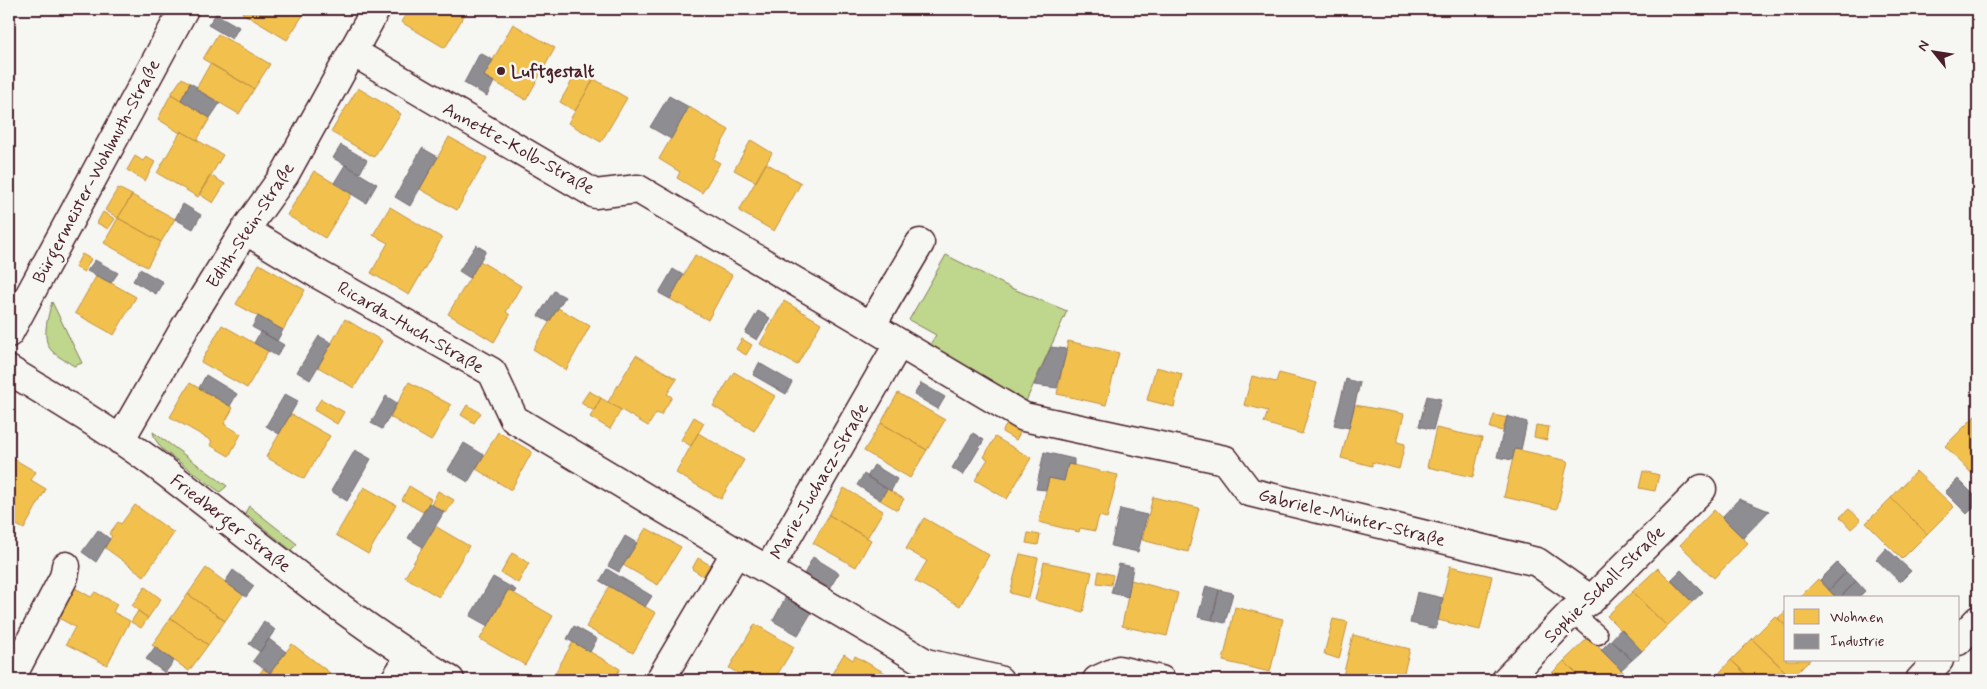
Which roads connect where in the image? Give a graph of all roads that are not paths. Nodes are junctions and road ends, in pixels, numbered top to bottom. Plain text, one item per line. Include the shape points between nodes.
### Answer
1 (184, 9) edge
2 (376, 9) edge
3 (353, 52) junction
4 (245, 230) junction
5 (920, 243) dead end
6 (871, 326) junction
7 (9, 333) edge
8 (899, 343) junction
9 (9, 370) edge
10 (120, 440) junction
11 (1702, 489) dead end
12 (736, 552) junction
13 (66, 566) dead end
14 (768, 570) junction
15 (1582, 606) junction
16 (1978, 620) edge
17 (1598, 635) dead end
18 (1960, 639) edge
19 (410, 657) junction
20 (1938, 662) edge
21 (1513, 678) edge
22 (14, 679) edge
23 (395, 680) edge
24 (450, 680) edge
25 (660, 680) edge
26 (999, 680) edge
27 (1097, 680) edge
28 (1161, 680) edge
29 (1920, 680) edge

1 - 7 street, Bürgermeister-Wohlmuth-Straße
2 - 3 street, Edith-Stein-Straße
3 - 4 street, Edith-Stein-Straße via 284,174
3 - 6 street, Annette-Kolb-Straße via 595,194 638,188
4 - 10 street, Edith-Stein-Straße
4 - 12 street, Ricarda-Huch-Straße via 492,372 514,419
5 - 6 street
6 - 8 street
8 - 14 street, Marie-Juchacz-Straße
8 - 15 street, Gabriele-Münter-Straße via 1024,417 1225,460 1249,492 1537,562
9 - 10 street, Friedberger Straße
10 - 19 street, Friedberger Straße
11 - 15 street, Sophie-Scholl-Straße
12 - 14 street, Marie-Juchacz-Straße
12 - 25 street
13 - 22 street via 64,577
14 - 26 street via 926,663
15 - 17 lane
15 - 21 street, Sophie-Scholl-Straße
16 - 18 street
19 - 23 street
19 - 24 street, Friedberger Straße
20 - 29 street
27 - 28 street via 1119,670

